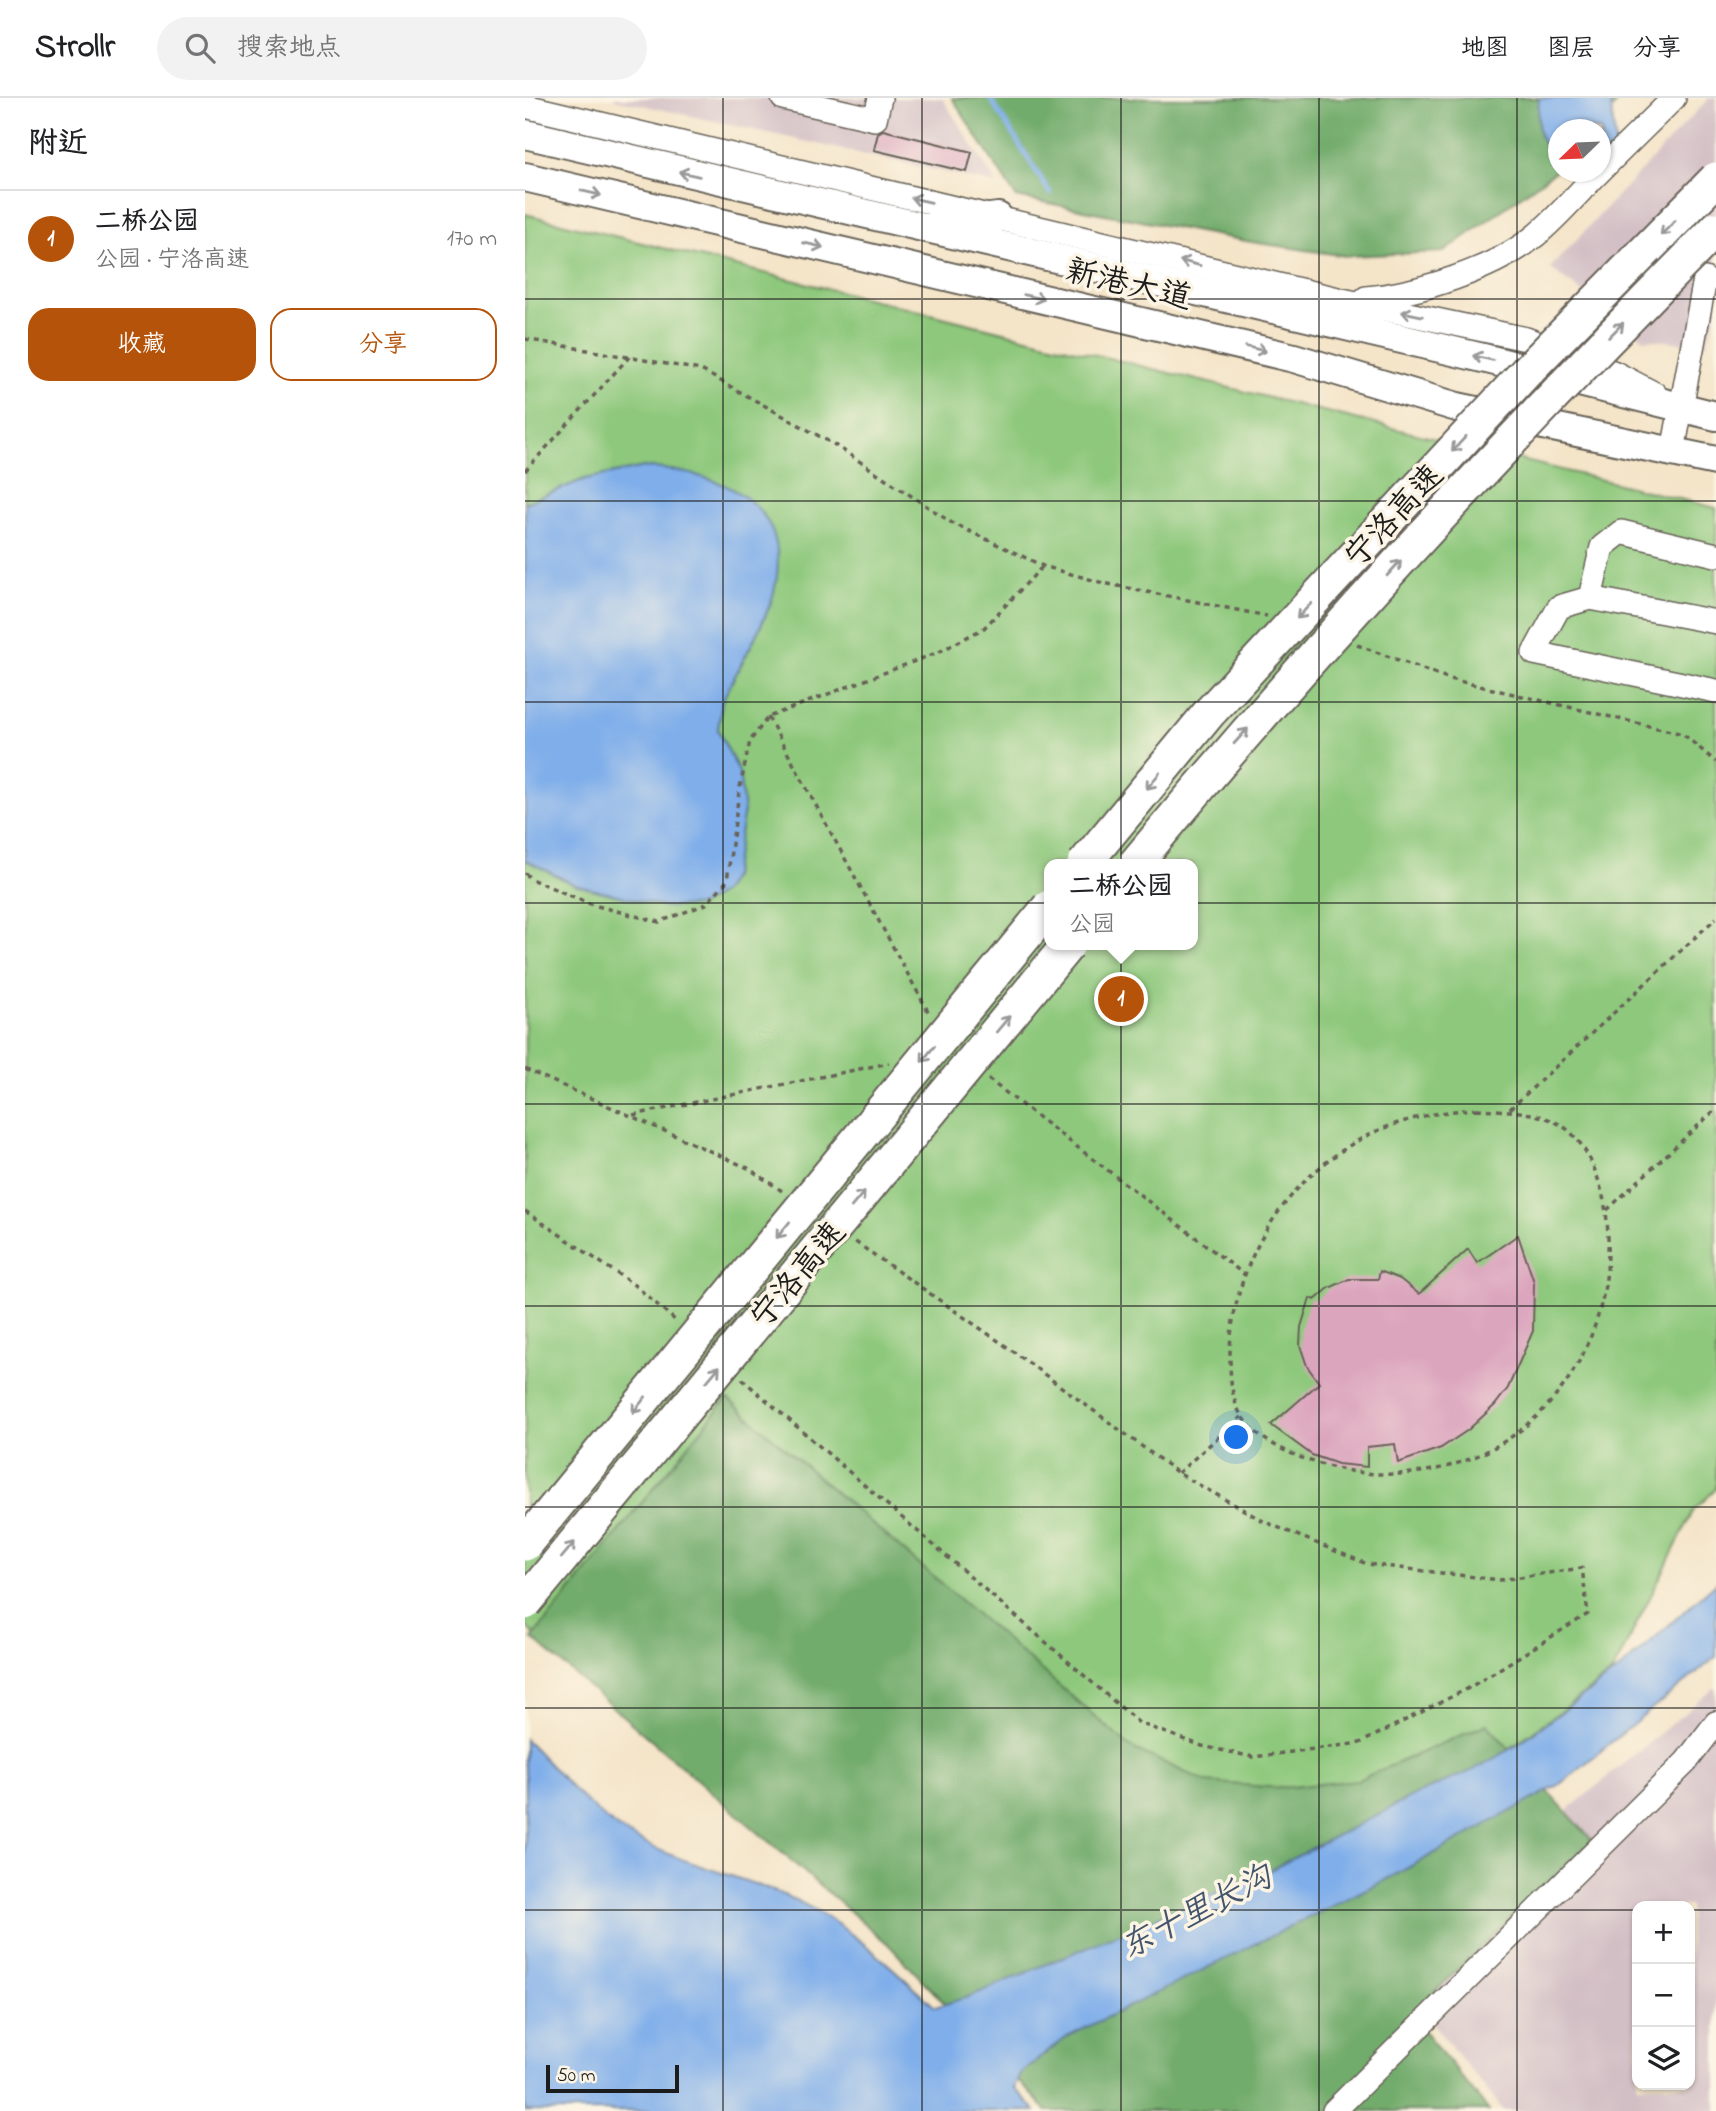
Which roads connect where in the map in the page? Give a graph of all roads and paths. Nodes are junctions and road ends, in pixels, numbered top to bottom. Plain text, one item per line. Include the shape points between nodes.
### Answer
1 (783, 98) edge
2 (880, 98) edge
3 (1674, 98) edge
4 (525, 106) edge
5 (525, 137) edge
6 (1611, 160) edge
7 (525, 168) edge
8 (525, 177) edge
9 (1716, 179) edge
10 (1589, 182) edge
11 (748, 188) junction
12 (998, 217) junction
13 (733, 226) junction
14 (918, 228) junction
15 (1716, 229) edge
16 (1705, 279) dead end
17 (1342, 300) junction
18 (525, 339) edge
19 (630, 356) junction
20 (1683, 408) junction
21 (1716, 416) edge
22 (1673, 451) junction
23 (1716, 461) edge
24 (525, 471) edge
25 (1716, 555) edge
26 (1042, 566) junction
27 (1590, 598) junction
28 (1274, 618) dead end
29 (1716, 622) edge
30 (1349, 642) dead end
31 (1716, 691) edge
32 (1716, 762) edge
33 (1088, 859) edge
34 (1139, 859) edge
35 (525, 873) edge
36 (1044, 913) edge
37 (1716, 918) edge
38 (1064, 950) edge
39 (897, 1062) dead end
40 (525, 1069) edge
41 (1510, 1109) junction
42 (1716, 1109) edge
43 (631, 1116) junction
44 (794, 1199) dead end
45 (525, 1211) edge
46 (1606, 1211) junction
47 (851, 1239) dead end
48 (677, 1321) dead end
49 (735, 1373) dead end
50 (1242, 1416) junction
51 (1178, 1473) junction
52 (525, 1544) edge
53 (525, 1602) edge
54 (1716, 1723) edge
55 (1334, 2111) edge

1 - 2 street via 875,119
3 - 6 street
12 -> 4 street
5 - 7 main road via 535,144 540,158
11 -> 5 main road, 新港大道
8 -> 13 main road, 新港大道
9 -> 33 highway, 宁洛高速, bridge via 1526,372 1209,713
10 - 17 street via 1534,237 1474,271 1387,296
11 - 13 main road via 718,201
11 - 14 main road, 新港大道
12 - 14 main road
17 -> 12 street
13 -> 22 main road, 新港大道 via 1294,358 1457,407
20 -> 14 main road, 新港大道
34 -> 15 highway, 宁洛高速, bridge via 1237,740 1562,385
16 - 20 street
20 -> 17 street via 1615,373 1527,339
18 - 19 path
19 - 24 path
19 - 26 path via 701,370 835,445 952,523
20 - 21 main road, 新港大道
20 - 22 street
22 - 23 main road, 新港大道
25 - 27 street via 1621,531 1602,547
26 - 28 path
26 - 35 path via 983,628 939,652 768,717 750,741 727,881 706,904 659,922 593,905
27 - 29 street
27 - 31 street via 1559,607 1534,653
30 - 32 path via 1450,679 1683,734
36 -> 52 highway, 宁洛高速, bridge
37 - 41 path
53 -> 38 highway, 宁洛高速, bridge
39 - 43 path
40 - 43 path
41 - 46 path via 1549,1119 1584,1148
41 - 50 path via 1452,1111 1382,1129 1339,1152 1293,1194 1257,1245 1239,1292 1230,1366 1232,1391
42 - 46 path
43 - 44 path via 748,1168
45 - 48 path via 637,1287
46 - 50 path via 1609,1267 1592,1338 1553,1400 1497,1446 1428,1471 1354,1472 1284,1449 1263,1437
47 - 51 path
49 - 51 path via 1139,1723 1202,1746 1253,1757 1360,1743 1467,1689 1588,1614 1582,1568 1500,1580 1367,1564 1265,1522
50 - 51 path
54 - 55 street via 1686,1762

